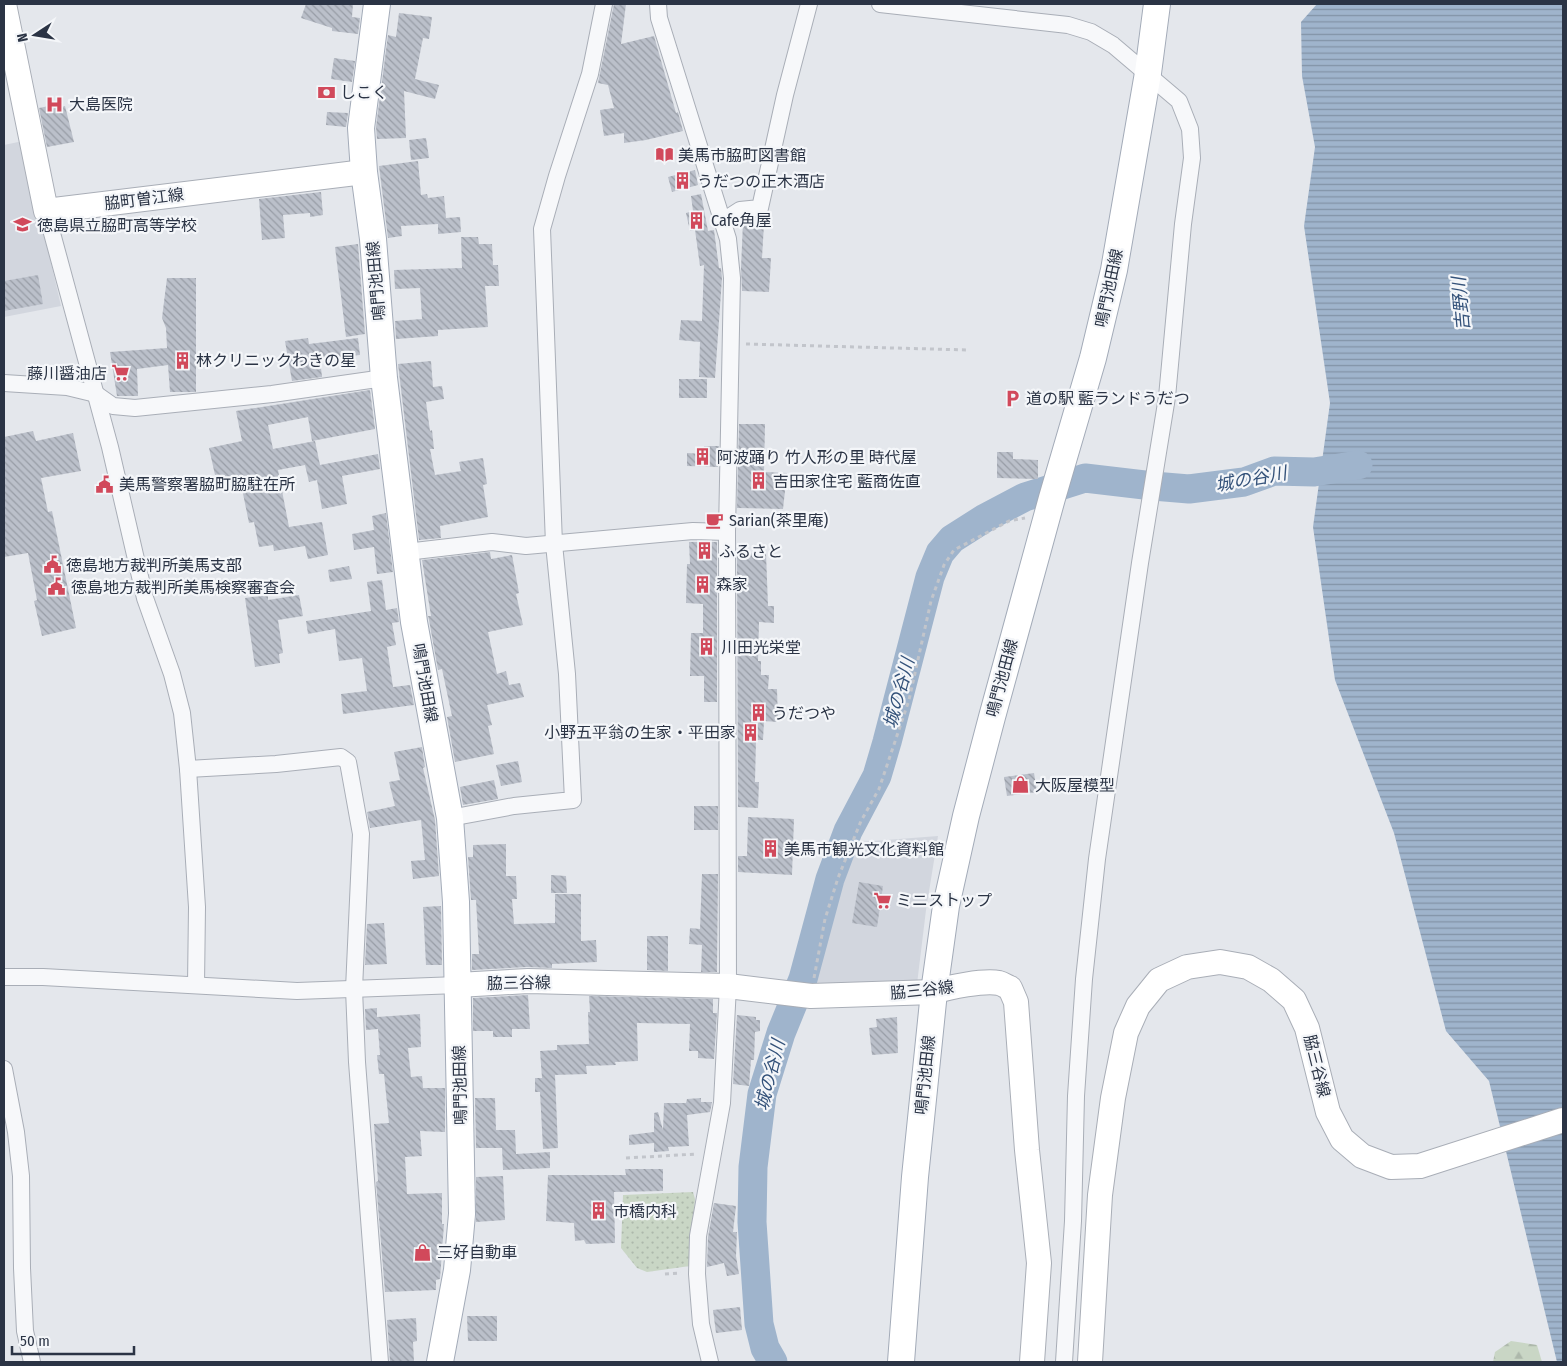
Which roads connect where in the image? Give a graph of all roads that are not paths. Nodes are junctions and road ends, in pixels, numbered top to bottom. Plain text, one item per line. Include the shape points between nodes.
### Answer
1 (4, 4) edge
2 (377, 4) edge
3 (604, 4) edge
4 (658, 4) edge
5 (809, 4) edge
6 (880, 4) edge
7 (1158, 4) edge
8 (1149, 63) junction
9 (364, 172) junction
10 (46, 212) junction
11 (723, 221) junction
12 (384, 378) junction
13 (4, 382) edge
14 (96, 394) junction
15 (727, 532) junction
16 (554, 544) junction
17 (406, 552) junction
18 (188, 769) junction
19 (450, 818) junction
20 (4, 977) edge
21 (458, 985) junction
22 (196, 986) junction
23 (728, 986) junction
24 (354, 989) junction
25 (934, 992) junction
26 (4, 1069) edge
27 (1563, 1120) edge
28 (32, 1362) edge
29 (380, 1362) edge
30 (440, 1362) edge
31 (710, 1362) edge
32 (901, 1362) edge
33 (1032, 1362) edge
34 (1064, 1362) edge
35 (1090, 1362) edge

1 - 10 main road
2 - 9 main road, 鳴門池田線 via 361,128
3 - 16 street via 590,74 542,229
4 - 11 street via 659,18
5 - 11 street via 760,208 740,210
6 - 8 street via 1068,25 1091,32
7 - 8 main road, 鳴門池田線
8 - 25 main road, 鳴門池田線 via 1114,270 1093,358 966,816 946,906
8 - 34 street via 1179,101 1190,129 1192,158 1182,224 1167,397 1097,859 1084,979
9 - 10 main road, 脇町曽江線
9 - 12 main road, 鳴門池田線 via 374,240
10 - 14 street
11 - 15 street via 732,278
12 - 14 street via 135,408 113,406
12 - 17 main road, 鳴門池田線
13 - 14 street via 67,387
14 - 18 street via 145,598 182,713
15 - 16 street via 693,531
15 - 23 street
16 - 17 street via 526,546 492,542
16 - 19 street via 567,674 572,800 514,806
17 - 19 main road, 鳴門池田線 via 414,622
18 - 22 street via 197,907
18 - 24 street via 341,757 348,762 361,834
19 - 21 main road, 鳴門池田線
20 - 22 street
21 - 23 main road, 脇三谷線 via 528,981
21 - 24 street
21 - 30 main road, 鳴門池田線 via 462,1214 457,1270
22 - 24 street via 297,991
23 - 25 main road, 脇三谷線 via 811,996
23 - 31 street via 722,1103 698,1236 701,1324
24 - 29 street
25 - 32 main road, 鳴門池田線
25 - 33 main road, 脇三谷線 via 948,987 999,983 1010,988 1016,1002 1038,1263
26 - 28 street via 16,1132 23,1295
27 - 35 main road, 脇三谷線 via 1420,1166 1391,1167 1362,1156 1342,1139 1328,1112 1307,1028 1294,1000 1271,980 1248,967 1220,962 1187,967 1159,980 1138,1006 1126,1033 1113,1098 1100,1195

